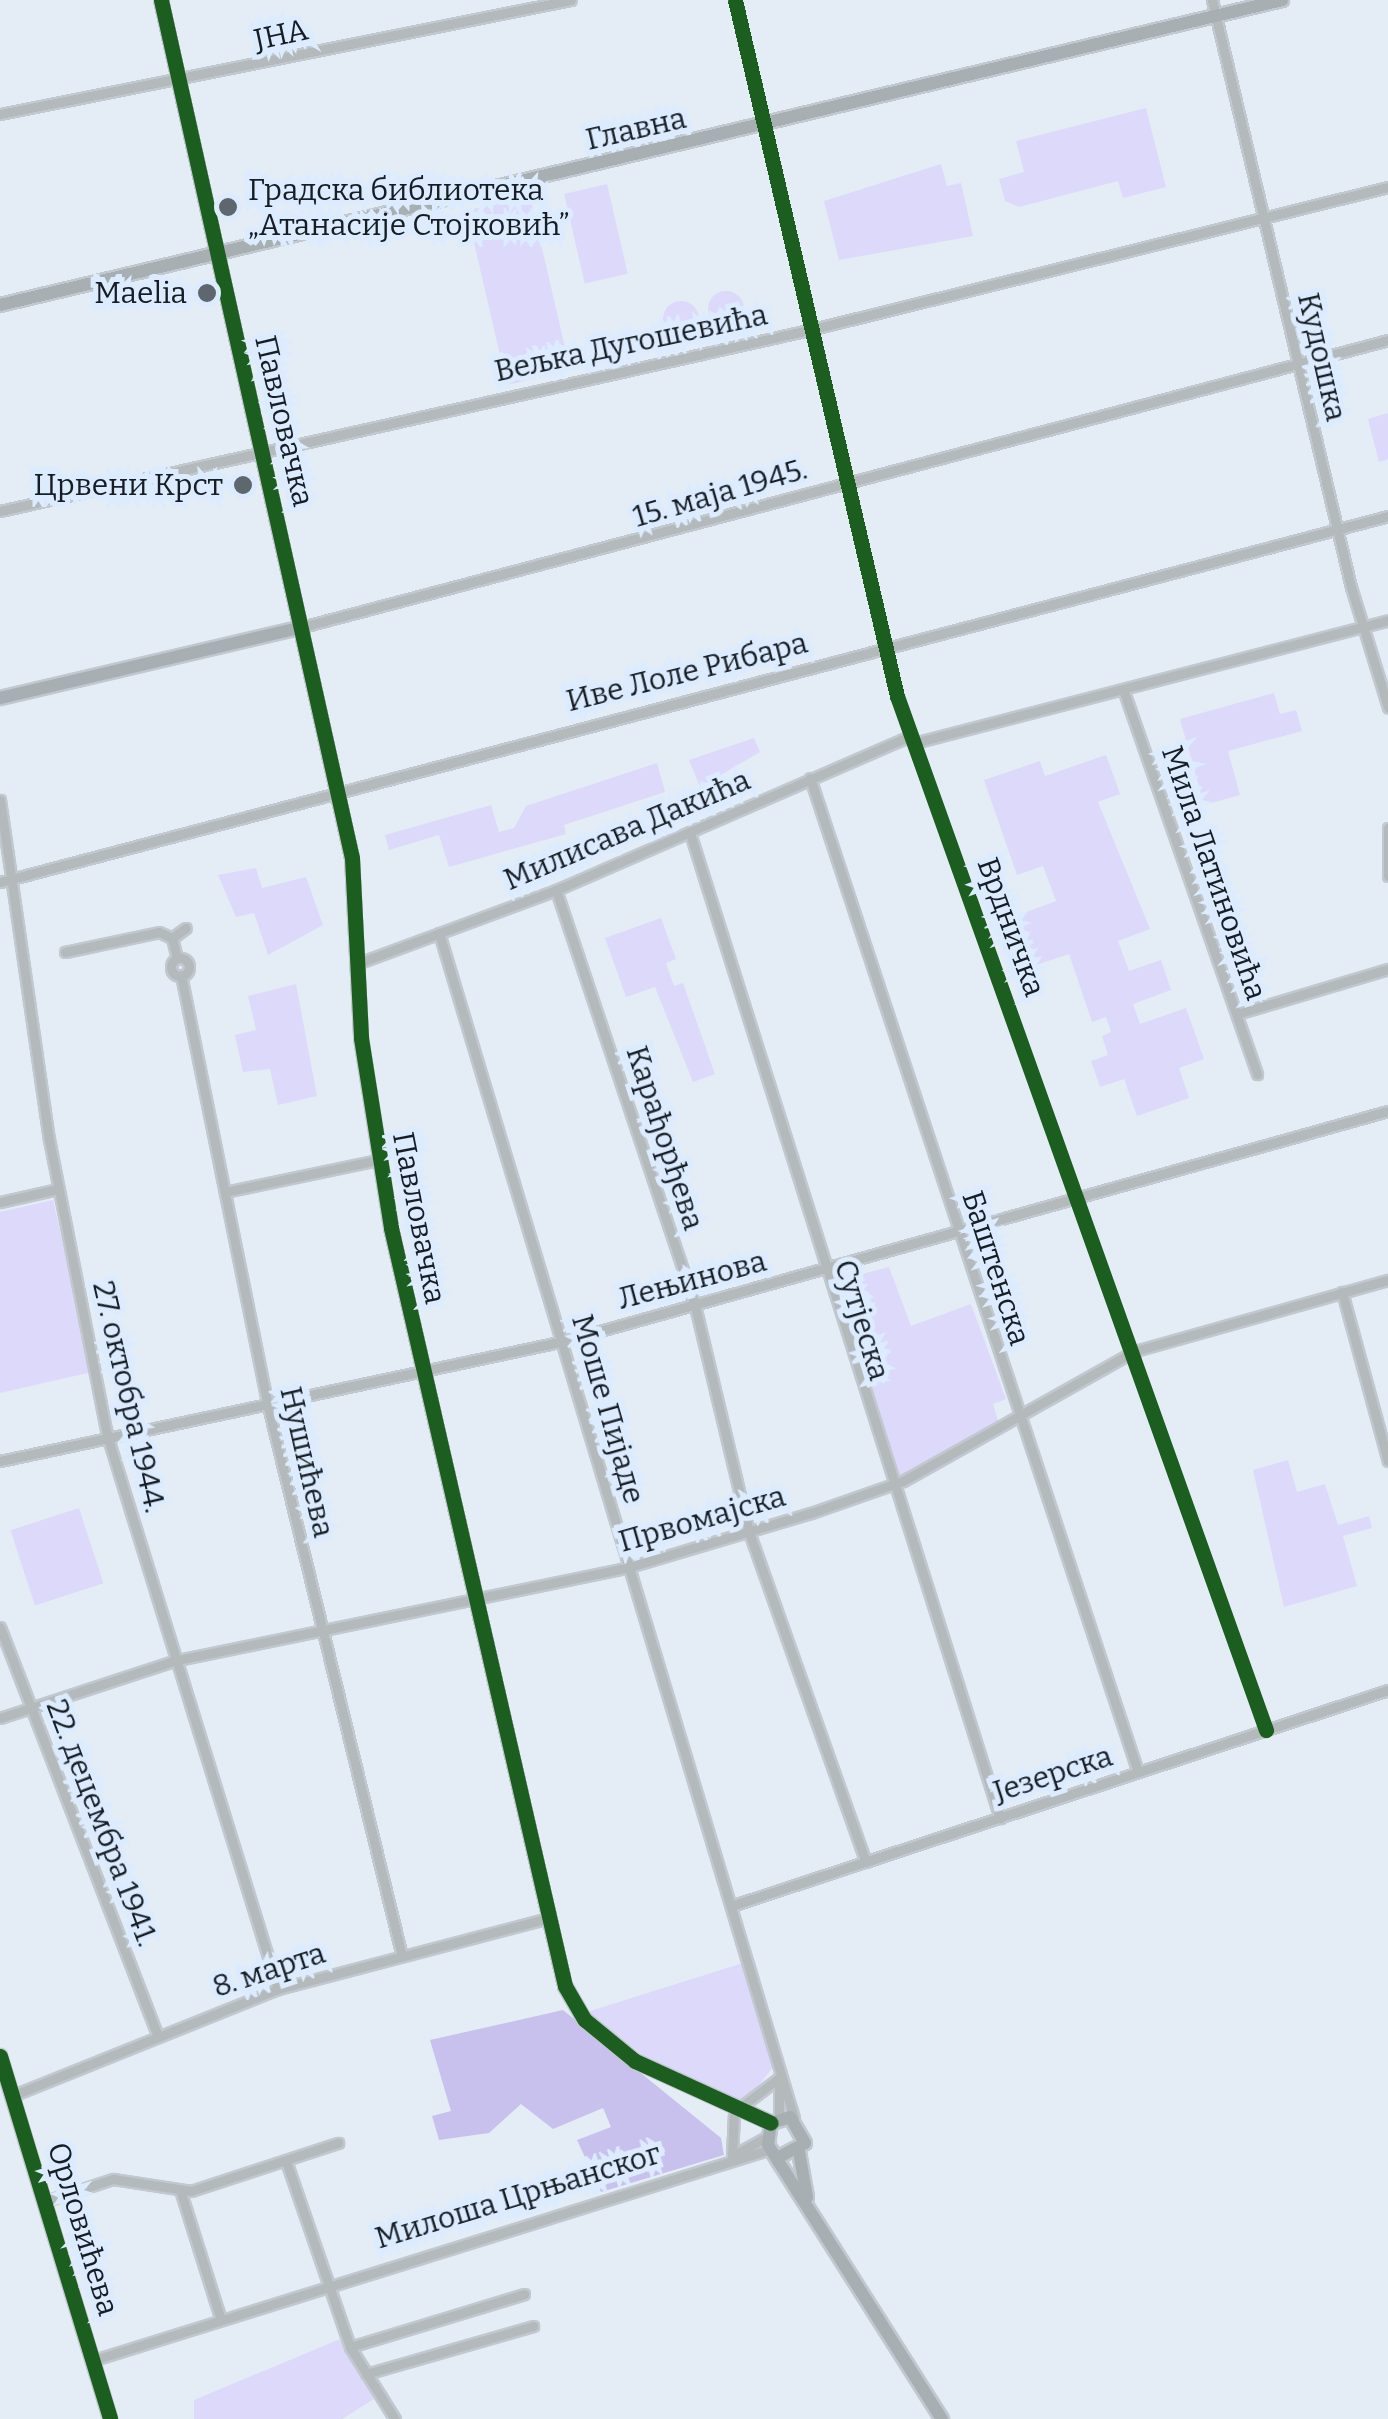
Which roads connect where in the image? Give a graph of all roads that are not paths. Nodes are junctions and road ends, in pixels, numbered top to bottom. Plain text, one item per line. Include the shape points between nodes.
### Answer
1 (161, 0) edge
2 (571, 0) edge
3 (735, 0) edge
4 (1212, 0) edge
5 (1282, 0) edge
6 (1216, 16) junction
7 (180, 81) junction
8 (0, 114) edge
9 (764, 124) junction
10 (1388, 187) edge
11 (1264, 217) junction
12 (218, 252) junction
13 (0, 305) edge
14 (808, 330) junction
15 (1388, 340) edge
16 (1298, 363) junction
17 (262, 450) junction
18 (843, 486) junction
19 (0, 510) edge
20 (1388, 516) edge
21 (1338, 529) junction
22 (1388, 620) edge
23 (1361, 626) junction
24 (302, 627) junction
25 (882, 647) junction
26 (1123, 689) junction
27 (0, 698) edge
28 (1388, 706) edge
29 (913, 739) junction
30 (810, 778) junction
31 (337, 790) junction
32 (0, 800) edge
33 (1388, 828) edge
34 (690, 833) junction
35 (1388, 876) edge
36 (17, 878) junction
37 (0, 882) edge
38 (556, 890) junction
39 (186, 928) dead end
40 (438, 933) junction
41 (172, 938) junction
42 (65, 952) dead end
43 (359, 962) junction
44 (1388, 969) edge
45 (1236, 1014) junction
46 (1257, 1074) dead end
47 (1388, 1111) edge
48 (378, 1160) junction
49 (58, 1189) junction
50 (224, 1192) junction
51 (0, 1202) edge
52 (1082, 1202) junction
53 (958, 1234) junction
54 (820, 1270) junction
55 (1388, 1280) edge
56 (1342, 1292) junction
57 (695, 1306) junction
58 (564, 1340) junction
59 (1135, 1352) junction
60 (422, 1374) junction
61 (268, 1406) junction
62 (1019, 1418) junction
63 (107, 1435) junction
64 (0, 1461) edge
65 (1388, 1461) edge
66 (889, 1487) junction
67 (749, 1532) junction
68 (626, 1568) junction
69 (475, 1597) junction
70 (0, 1627) edge
71 (321, 1630) junction
72 (173, 1661) junction
73 (1388, 1690) edge
74 (30, 1706) junction
75 (0, 1718) edge
76 (1266, 1730) junction
77 (1138, 1772) junction
78 (1000, 1818) junction
79 (866, 1862) junction
80 (734, 1905) junction
81 (548, 1918) junction
82 (402, 1956) junction
83 (278, 1989) junction
84 (158, 2037) junction
85 (0, 2056) edge
86 (780, 2074) junction
87 (14, 2095) junction
88 (733, 2110) junction
89 (794, 2118) junction
90 (772, 2136) junction
91 (338, 2144) dead end
92 (799, 2152) junction
93 (730, 2158) junction
94 (286, 2162) junction
95 (181, 2193) junction
96 (46, 2200) junction
97 (806, 2200) junction
98 (324, 2282) junction
99 (524, 2294) dead end
100 (220, 2317) junction
101 (533, 2326) dead end
102 (350, 2346) junction
103 (94, 2360) junction
104 (366, 2374) junction
105 (110, 2419) edge
106 (394, 2419) edge
107 (942, 2419) edge

1 - 7 street, Павловачка
2 - 7 street, ЈНА
3 - 9 street, Врдничка
4 - 6 street, Кудошка
5 - 6 street, Главна
6 - 9 street, Главна
6 - 11 street, Кудошка
7 - 8 street, ЈНА
7 - 12 street, Павловачка
9 - 12 street, Главна
9 - 14 street, Врдничка
10 - 11 street, Вељка Дугошевића
11 - 14 street, Вељка Дугошевића
11 - 16 street, Кудошка
12 - 13 street, Главна
12 - 17 street, Павловачка
14 - 17 street, Вељка Дугошевића
14 - 18 street, Врдничка
15 - 16 street, 15. маја 1945.
16 - 18 street, 15. маја 1945.
16 - 21 street, Кудошка
17 - 19 street, Вељка Дугошевића
17 - 24 street, Павловачка
18 - 24 street, 15. маја 1945.
18 - 25 street, Врдничка
20 - 21 street, Иве Лоле Рибара
21 - 23 street, Кудошка
21 - 25 street, Иве Лоле Рибара
22 - 23 street, Милисава Дакића
23 - 26 street, Милисава Дакића
23 - 28 street, Кудошка
24 - 27 street, 15. маја 1945.
24 - 31 street, Павловачка
25 - 29 street, Врдничка
25 - 31 street, Иве Лоле Рибара
26 - 29 street, Милисава Дакића
26 - 45 street, Мила Латиновића
29 - 30 street, Милисава Дакића
29 - 52 street, Врдничка
30 - 34 street, Милисава Дакића
30 - 53 street, Баштенска
31 - 36 street, Иве Лоле Рибара
31 - 43 street, Павловачка
32 - 36 street, 27. октобра 1944.
33 - 35 street
34 - 38 street, Милисава Дакића
34 - 54 street, Сутјеска
36 - 37 street, Иве Лоле Рибара
36 - 49 street, 27. октобра 1944.
38 - 40 street, Милисава Дакића
38 - 57 street, Карађорђева
39 - 41 street
40 - 43 street, Милисава Дакића
40 - 58 street, Моше Пијаде
41 - 42 street via 159,932
41 - 50 street, Нушићева via 177,958 171,969 181,975
43 - 48 street, Павловачка
44 - 45 street
45 - 46 street, Мила Латиновића
47 - 52 street, Лењинова
48 - 50 street, Павловачка
48 - 60 street, Павловачка
49 - 51 street
49 - 63 street, 27. октобра 1944.
50 - 61 street, Нушићева
52 - 53 street, Лењинова
52 - 59 street, Врдничка
53 - 54 street, Лењинова
53 - 62 street, Баштенска
54 - 57 street, Лењинова
54 - 66 street, Сутјеска
55 - 56 street, Првомајска
56 - 59 street, Првомајска
56 - 65 street
57 - 58 street, Лењинова
57 - 67 street, Карађорђева
58 - 60 street, Лењинова
58 - 68 street, Моше Пијаде
59 - 62 street, Првомајска
59 - 76 street, Врдничка
60 - 61 street, Лењинова
60 - 69 street, Павловачка
61 - 63 street, Лењинова
61 - 71 street, Нушићева
62 - 66 street, Првомајска
62 - 77 street, Баштенска
63 - 64 street, Лењинова
63 - 72 street, 27. октобра 1944.
66 - 67 street, Првомајска
66 - 78 street, Сутјеска
67 - 68 street, Првомајска
67 - 79 street, Карађорђева
68 - 69 street, Првомајска
68 - 80 street, Моше Пијаде
69 - 71 street, Првомајска
69 - 81 street, Павловачка
70 - 74 street, 22. децембра 1941.
71 - 72 street, Првомајска
71 - 82 street, Нушићева
72 - 74 street, Првомајска
72 - 83 street, 27. октобра 1944.
73 - 76 street, Језерска
74 - 75 street, Првомајска
74 - 84 street, 22. децембра 1941.
76 - 77 street, Језерска
77 - 78 street, Језерска
78 - 79 street, Језерска
79 - 80 street, Језерска
80 - 86 street, Моше Пијаде
81 - 82 street, 8. марта
81 - 88 street, Павловачка via 565,1986 585,2020 635,2061
82 - 83 street, 8. марта
83 - 84 street, 8. марта
84 - 87 street, 8. марта
85 - 87 street, Орловићева
86 - 88 street
86 - 89 street, Моше Пијаде
86 - 90 street, Моше Пијаде
87 - 96 street, Орловићева
88 - 90 street, Павловачка
88 - 93 street
89 - 90 street, Павловачка
89 - 92 street via 806,2131
90 - 92 street
90 - 93 street, Милоша Црњанског
90 - 97 street
91 - 94 street
92 - 97 street
93 - 98 street, Милоша Црњанског
94 - 95 street
94 - 98 street
95 - 96 street via 113,2179
95 - 100 street
96 - 103 street, Орловићева
97 - 107 street
98 - 100 street, Милоша Црњанског
98 - 102 street
99 - 102 street
100 - 103 street, Милоша Црњанског
101 - 104 street
102 - 104 street
103 - 105 street, Орловићева
104 - 106 street

